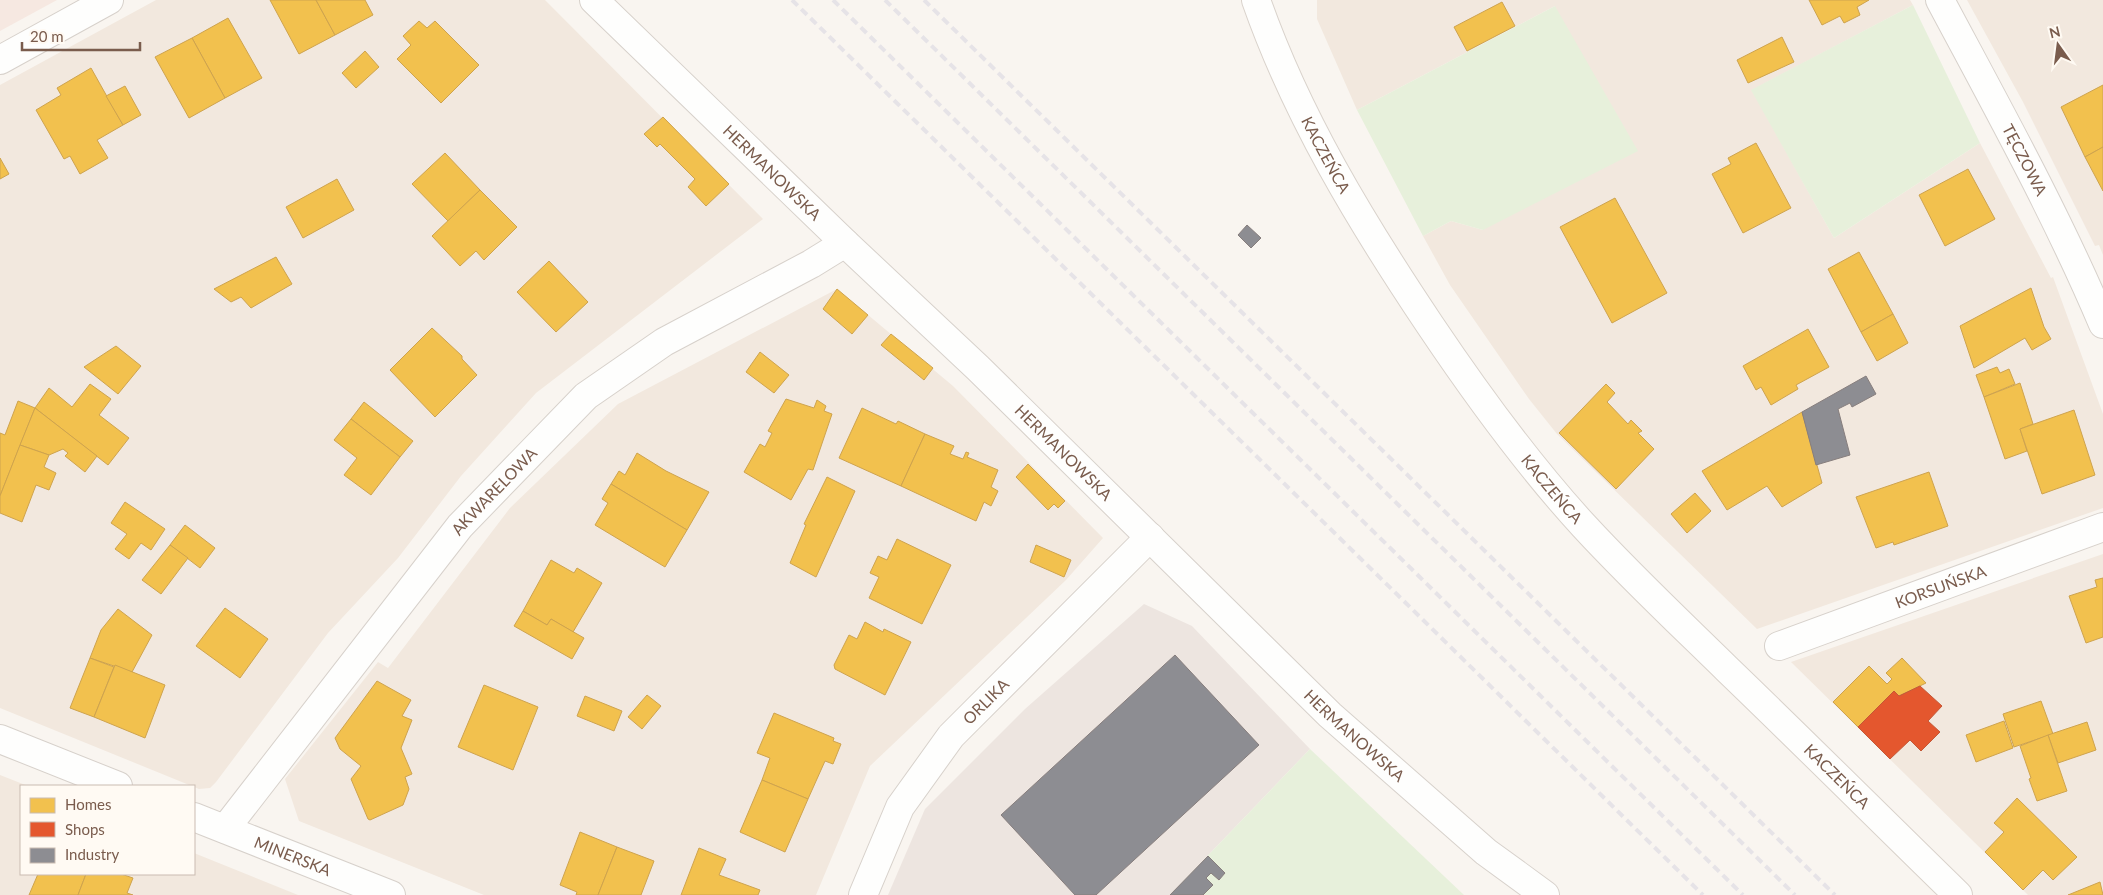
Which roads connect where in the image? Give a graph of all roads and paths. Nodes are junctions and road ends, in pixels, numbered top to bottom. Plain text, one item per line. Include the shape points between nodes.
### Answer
1 (109, 0) edge
2 (594, 0) edge
3 (1256, 0) edge
4 (1940, 0) edge
5 (0, 60) edge
6 (845, 243) junction
7 (2103, 324) edge
8 (2103, 528) edge
9 (1150, 537) junction
10 (1779, 646) dead end
11 (0, 740) edge
12 (115, 785) edge
13 (195, 816) edge
14 (225, 829) junction
15 (1542, 894) edge
16 (391, 895) edge
17 (863, 895) edge
18 (1958, 895) edge

1 - 5 street
2 - 6 street, HERMANOWSKA
3 - 18 street, KACZEŃCA via 1296,98 1364,226 1472,387 1530,463 1584,526 1644,588
4 - 7 street, TĘCZOWA via 2050,208
6 - 9 street, HERMANOWSKA
6 - 14 street, AKWARELOWA via 664,342 586,396 460,526
8 - 10 street, KORSUŃSKA
9 - 15 street, HERMANOWSKA via 1330,715 1486,852
9 - 17 street, ORLIKA via 951,736 900,807
11 - 12 street
13 - 14 street, MINERSKA
14 - 16 street, MINERSKA

